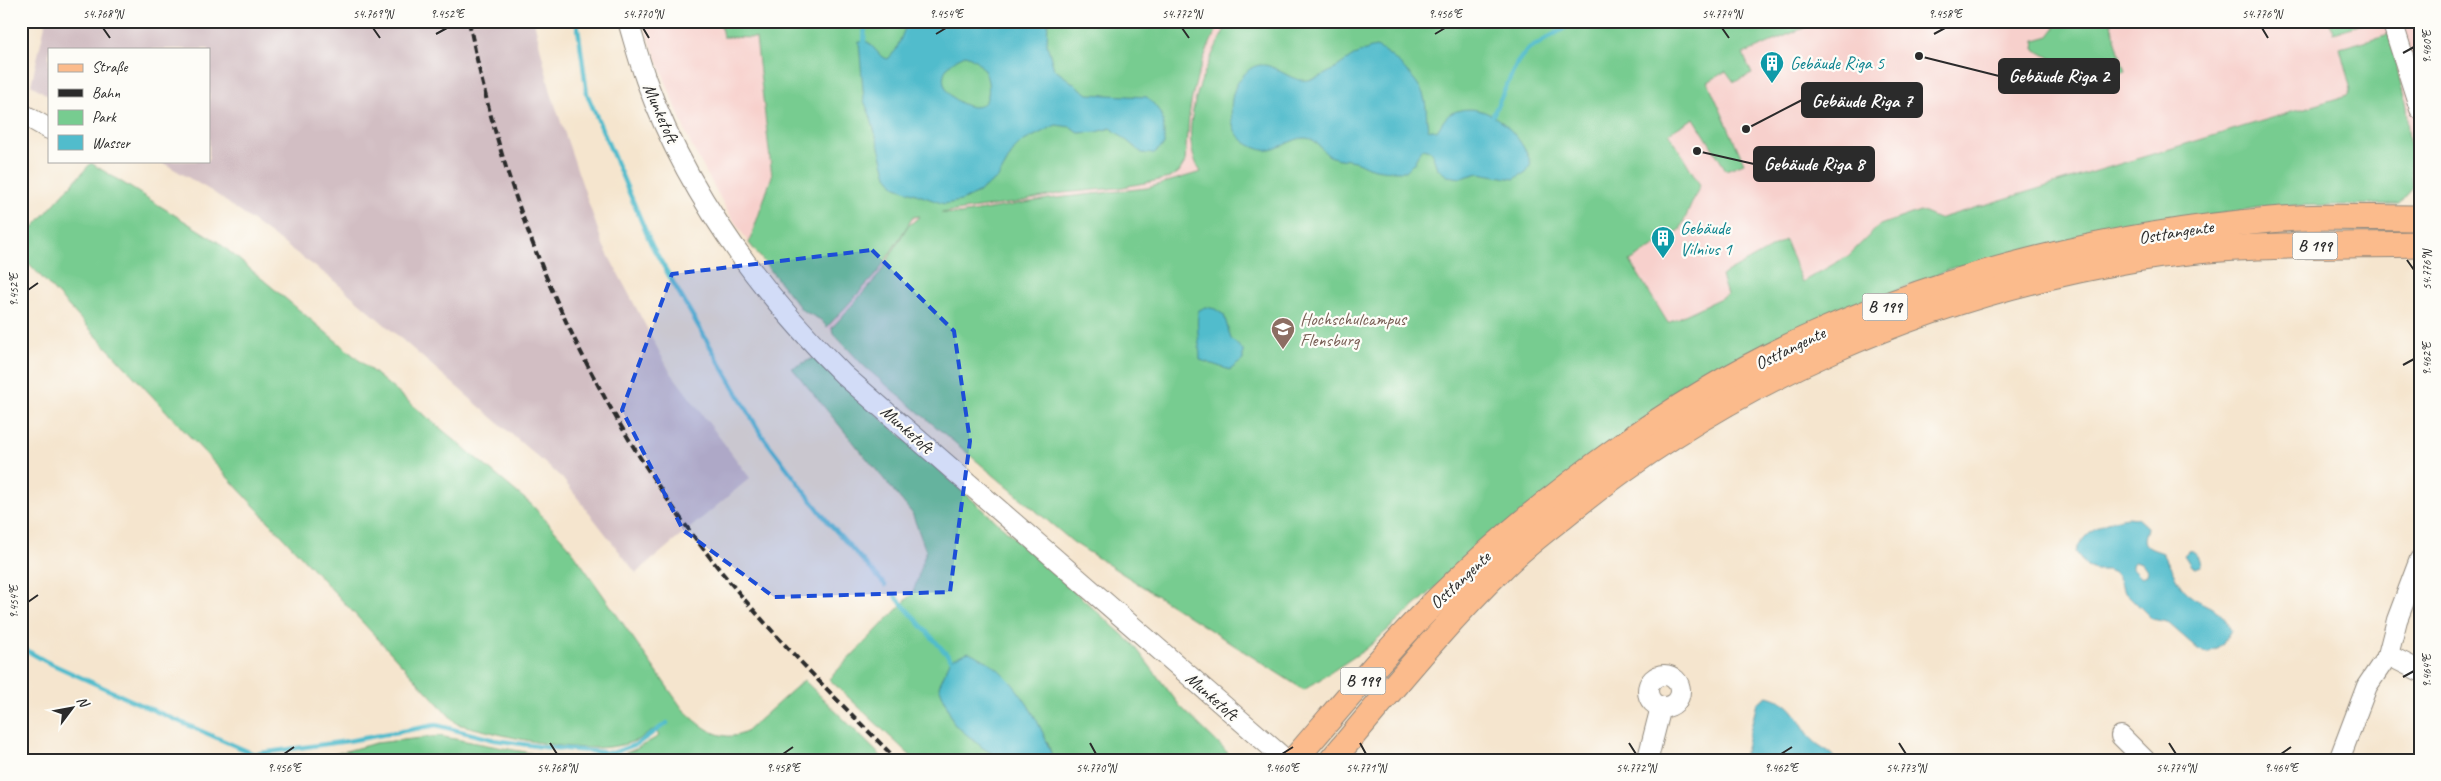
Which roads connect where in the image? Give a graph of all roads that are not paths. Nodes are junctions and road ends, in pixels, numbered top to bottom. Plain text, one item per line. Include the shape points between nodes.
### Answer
1 (628, 21) edge
2 (2392, 21) edge
3 (2420, 109) edge
4 (21, 113) edge
5 (48, 128) edge
6 (2420, 218) edge
7 (2420, 244) edge
8 (2420, 560) edge
9 (2388, 655) junction
10 (2420, 671) edge
11 (1660, 707) dead end
12 (2120, 736) dead end
13 (1286, 760) edge
14 (1294, 760) edge
15 (1332, 760) edge
16 (1650, 760) edge
17 (2145, 760) edge
18 (2339, 760) edge

1 - 13 street, Munketoft via 662,118 696,186 726,237 769,295 844,375
2 - 3 street
4 - 5 street
6 - 14 main road, Osttangente / B 199 via 2274,219 2207,226 2134,239 2025,261 1919,294 1815,334 1728,380 1632,439 1575,481 1433,604
7 - 15 main road, Osttangente / B 199 via 2271,247 2137,258 2029,282 1925,312 1823,352 1736,398 1642,456 1585,498 1506,564 1450,621
8 - 9 street via 2397,620
9 - 10 street
9 - 18 street via 2367,686
11 - 16 street
12 - 17 street

